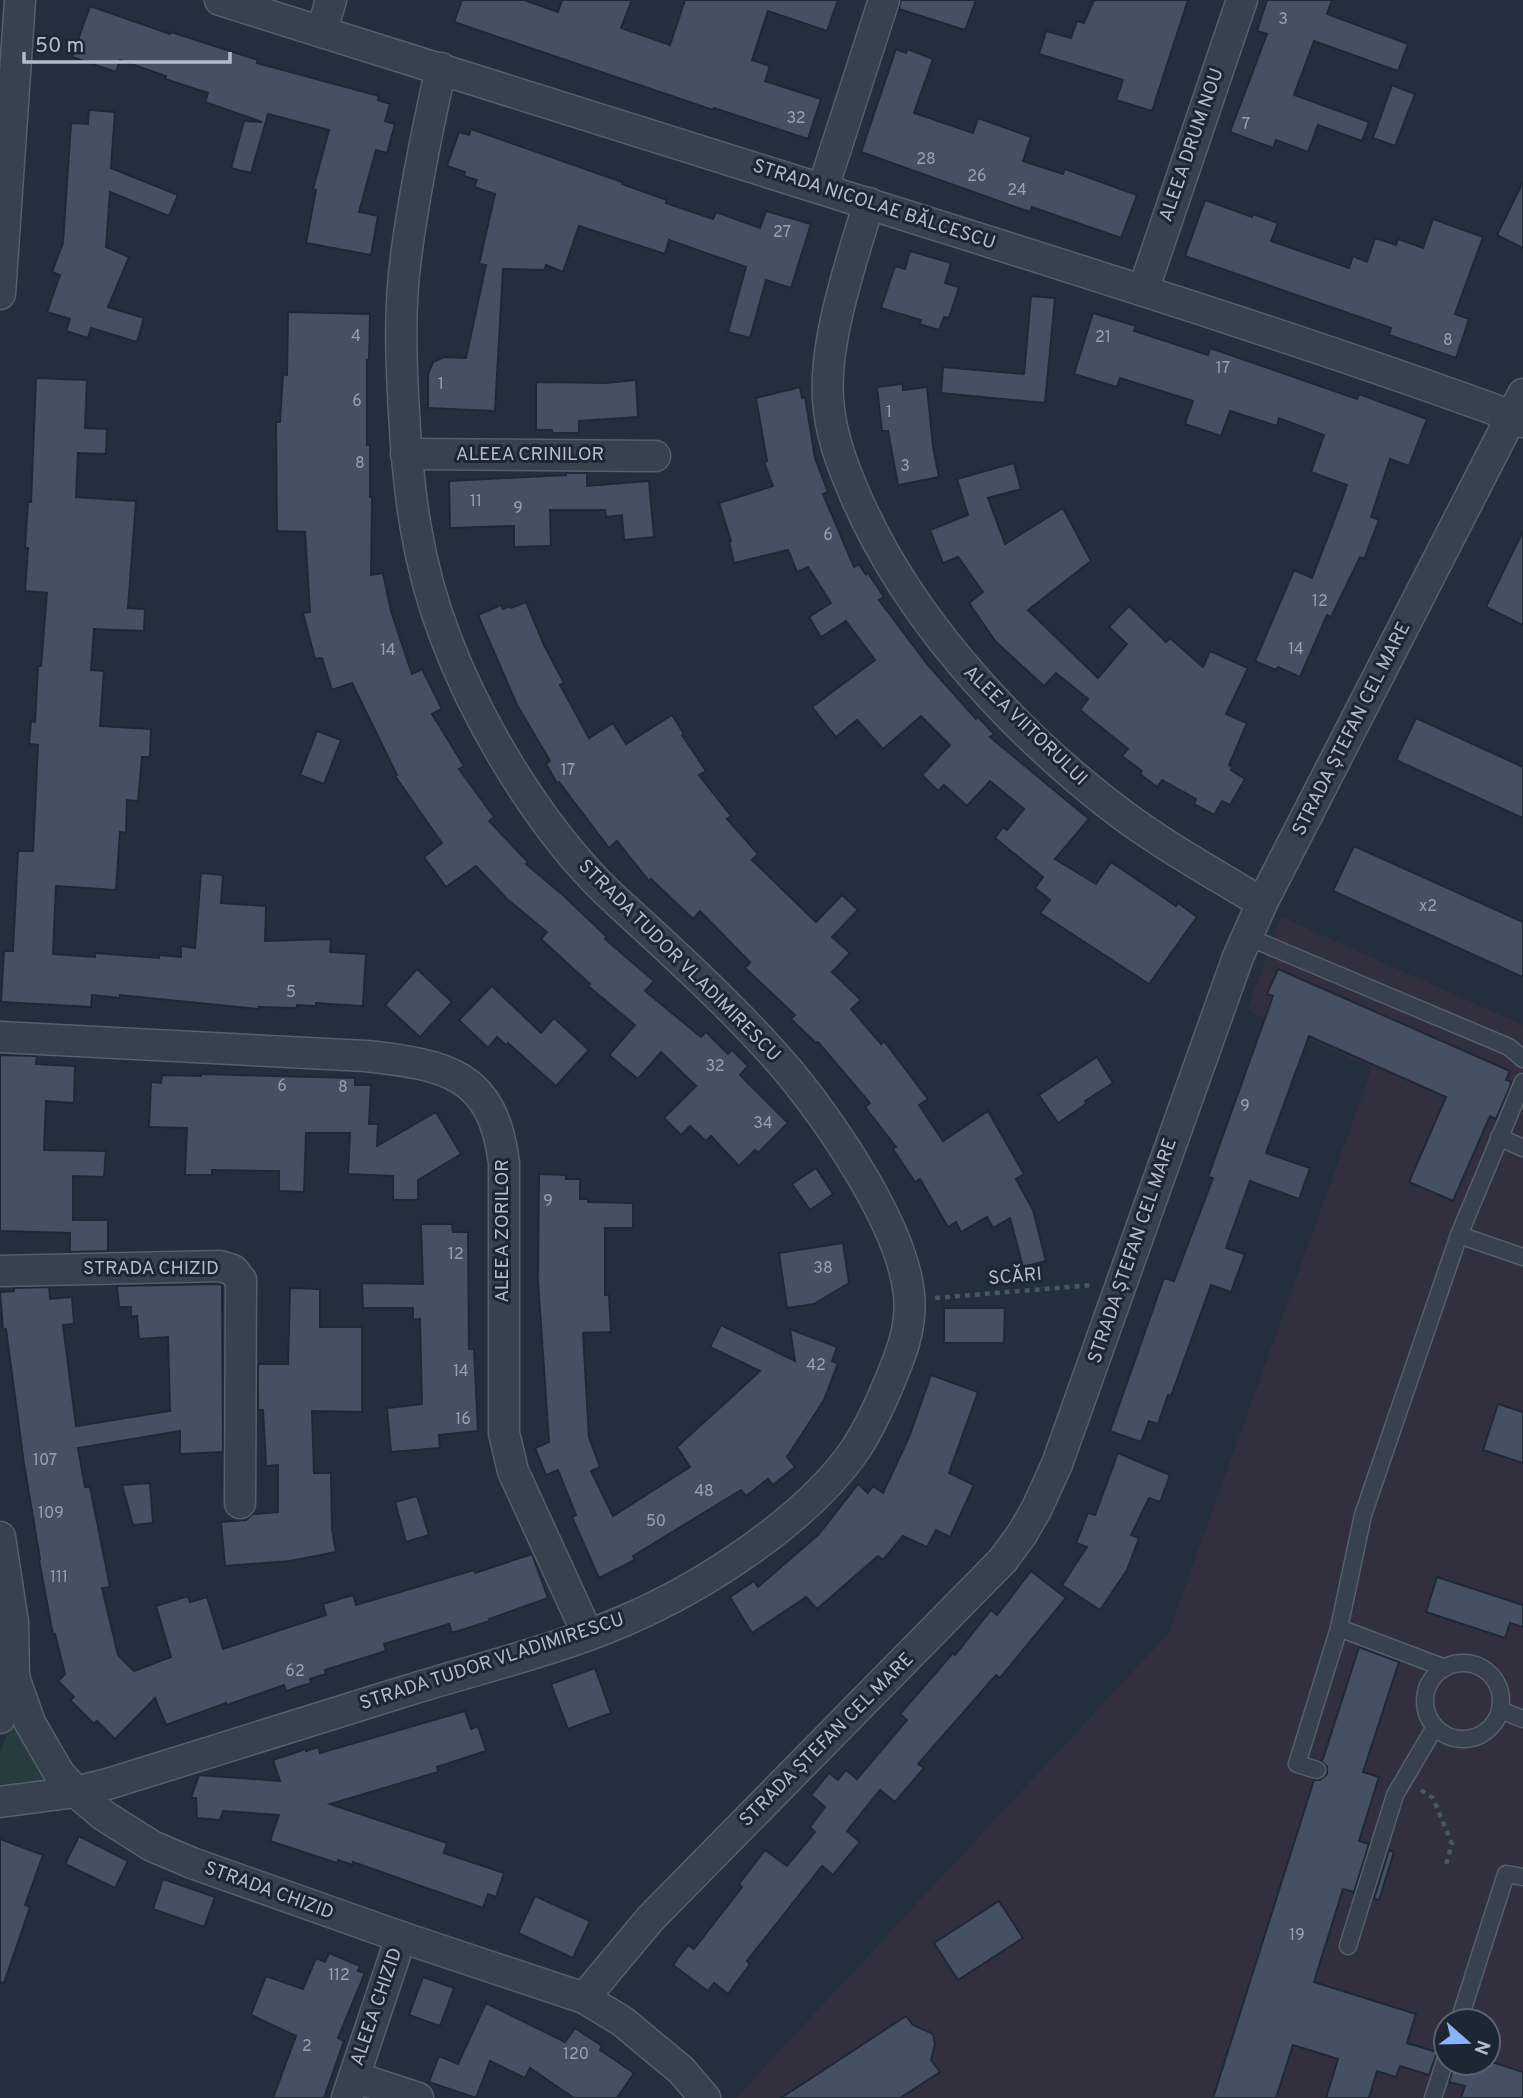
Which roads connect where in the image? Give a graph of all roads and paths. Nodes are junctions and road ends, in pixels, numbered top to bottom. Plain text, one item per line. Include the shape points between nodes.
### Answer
1 (20, 0) edge
2 (220, 0) edge
3 (331, 0) edge
4 (884, 0) edge
5 (1242, 0) edge
6 (322, 31) junction
7 (441, 68) junction
8 (822, 188) junction
9 (869, 203) junction
10 (1143, 291) junction
11 (0, 294) edge
12 (1519, 411) edge
13 (406, 454) junction
14 (655, 456) dead end
15 (1262, 903) junction
16 (1243, 947) junction
17 (0, 1037) edge
18 (1523, 1059) edge
19 (1523, 1082) edge
20 (1499, 1138) junction
21 (1523, 1148) edge
22 (1459, 1234) junction
23 (1523, 1257) edge
24 (0, 1271) edge
25 (1122, 1283) junction
26 (910, 1300) junction
27 (240, 1503) dead end
28 (0, 1537) edge
29 (6, 1623) edge
30 (1339, 1628) junction
31 (588, 1635) junction
32 (1445, 1668) junction
33 (14, 1678) junction
34 (1500, 1710) junction
35 (0, 1718) edge
36 (1523, 1719) edge
37 (1435, 1727) junction
38 (1317, 1770) dead end
39 (1404, 1780) junction
40 (76, 1792) junction
41 (0, 1802) edge
42 (1445, 1868) dead end
43 (1523, 1877) edge
44 (401, 1937) junction
45 (1348, 1947) dead end
46 (584, 1998) junction
47 (1463, 2007) edge
48 (1440, 2077) edge
49 (350, 2088) edge
50 (418, 2098) edge
51 (705, 2098) edge
52 (1433, 2098) edge

1 - 11 street
2 - 6 street, STRADA NICOLAE BĂLCESCU
3 - 6 street
4 - 8 street
5 - 10 street, ALEEA DRUM NOU
6 - 7 street, STRADA NICOLAE BĂLCESCU
7 - 8 street, STRADA NICOLAE BĂLCESCU
7 - 13 street, STRADA TUDOR VLADIMIRESCU via 418,172 405,263 400,356
8 - 9 street, STRADA NICOLAE BĂLCESCU
9 - 10 street, STRADA NICOLAE BĂLCESCU
9 - 15 street, ALEEA VIITORULUI via 830,353 827,396 842,465 892,567 957,659 1071,772 1108,804
10 - 12 street, STRADA NICOLAE BĂLCESCU
12 - 15 street, STRADA ȘTEFAN CEL MARE
13 - 14 street, ALEEA CRINILOR
13 - 26 street, STRADA TUDOR VLADIMIRESCU via 424,578 447,641 503,755 546,821 594,880 755,1034 817,1109 886,1220 906,1272
15 - 16 street, STRADA ȘTEFAN CEL MARE
16 - 18 lane via 1508,1047
16 - 25 street, STRADA ȘTEFAN CEL MARE
17 - 31 street, ALEEA ZORILOR via 366,1056 426,1065 454,1075 476,1091 495,1120 504,1163 504,1433 508,1455
19 - 20 lane
20 - 21 lane
20 - 22 lane
22 - 23 lane
22 - 30 lane via 1363,1515
24 - 27 street, STRADA CHIZID via 219,1266 233,1270 241,1280
25 - 26 path, SCĂRI
25 - 46 street, STRADA ȘTEFAN CEL MARE via 1057,1464 1032,1517 1003,1560 650,1919
26 - 31 street, STRADA TUDOR VLADIMIRESCU via 909,1326 891,1379 854,1451 834,1476 781,1525 702,1581
28 - 29 street, STRADA CHIZID
29 - 33 street, STRADA CHIZID
30 - 32 lane
30 - 38 lane via 1297,1764
31 - 40 street, STRADA TUDOR VLADIMIRESCU
32 - 34 lane via 1469,1664 1491,1675
32 - 37 lane via 1436,1674 1425,1695
33 - 35 street
33 - 40 street, STRADA CHIZID via 30,1723 59,1773
34 - 36 lane
34 - 37 lane via 1488,1730 1467,1739 1455,1739
37 - 39 lane
39 - 42 path via 1433,1798 1452,1844
39 - 45 lane via 1395,1794
40 - 41 street, STRADA TUDOR VLADIMIRESCU
40 - 44 street, STRADA CHIZID via 152,1846
43 - 47 lane via 1506,1874
44 - 46 street, STRADA CHIZID
44 - 49 street, ALEEA CHIZID
46 - 51 street, STRADA CHIZID via 622,2021 681,2070
48 - 52 lane
49 - 50 street, ALEEA CHIZID

